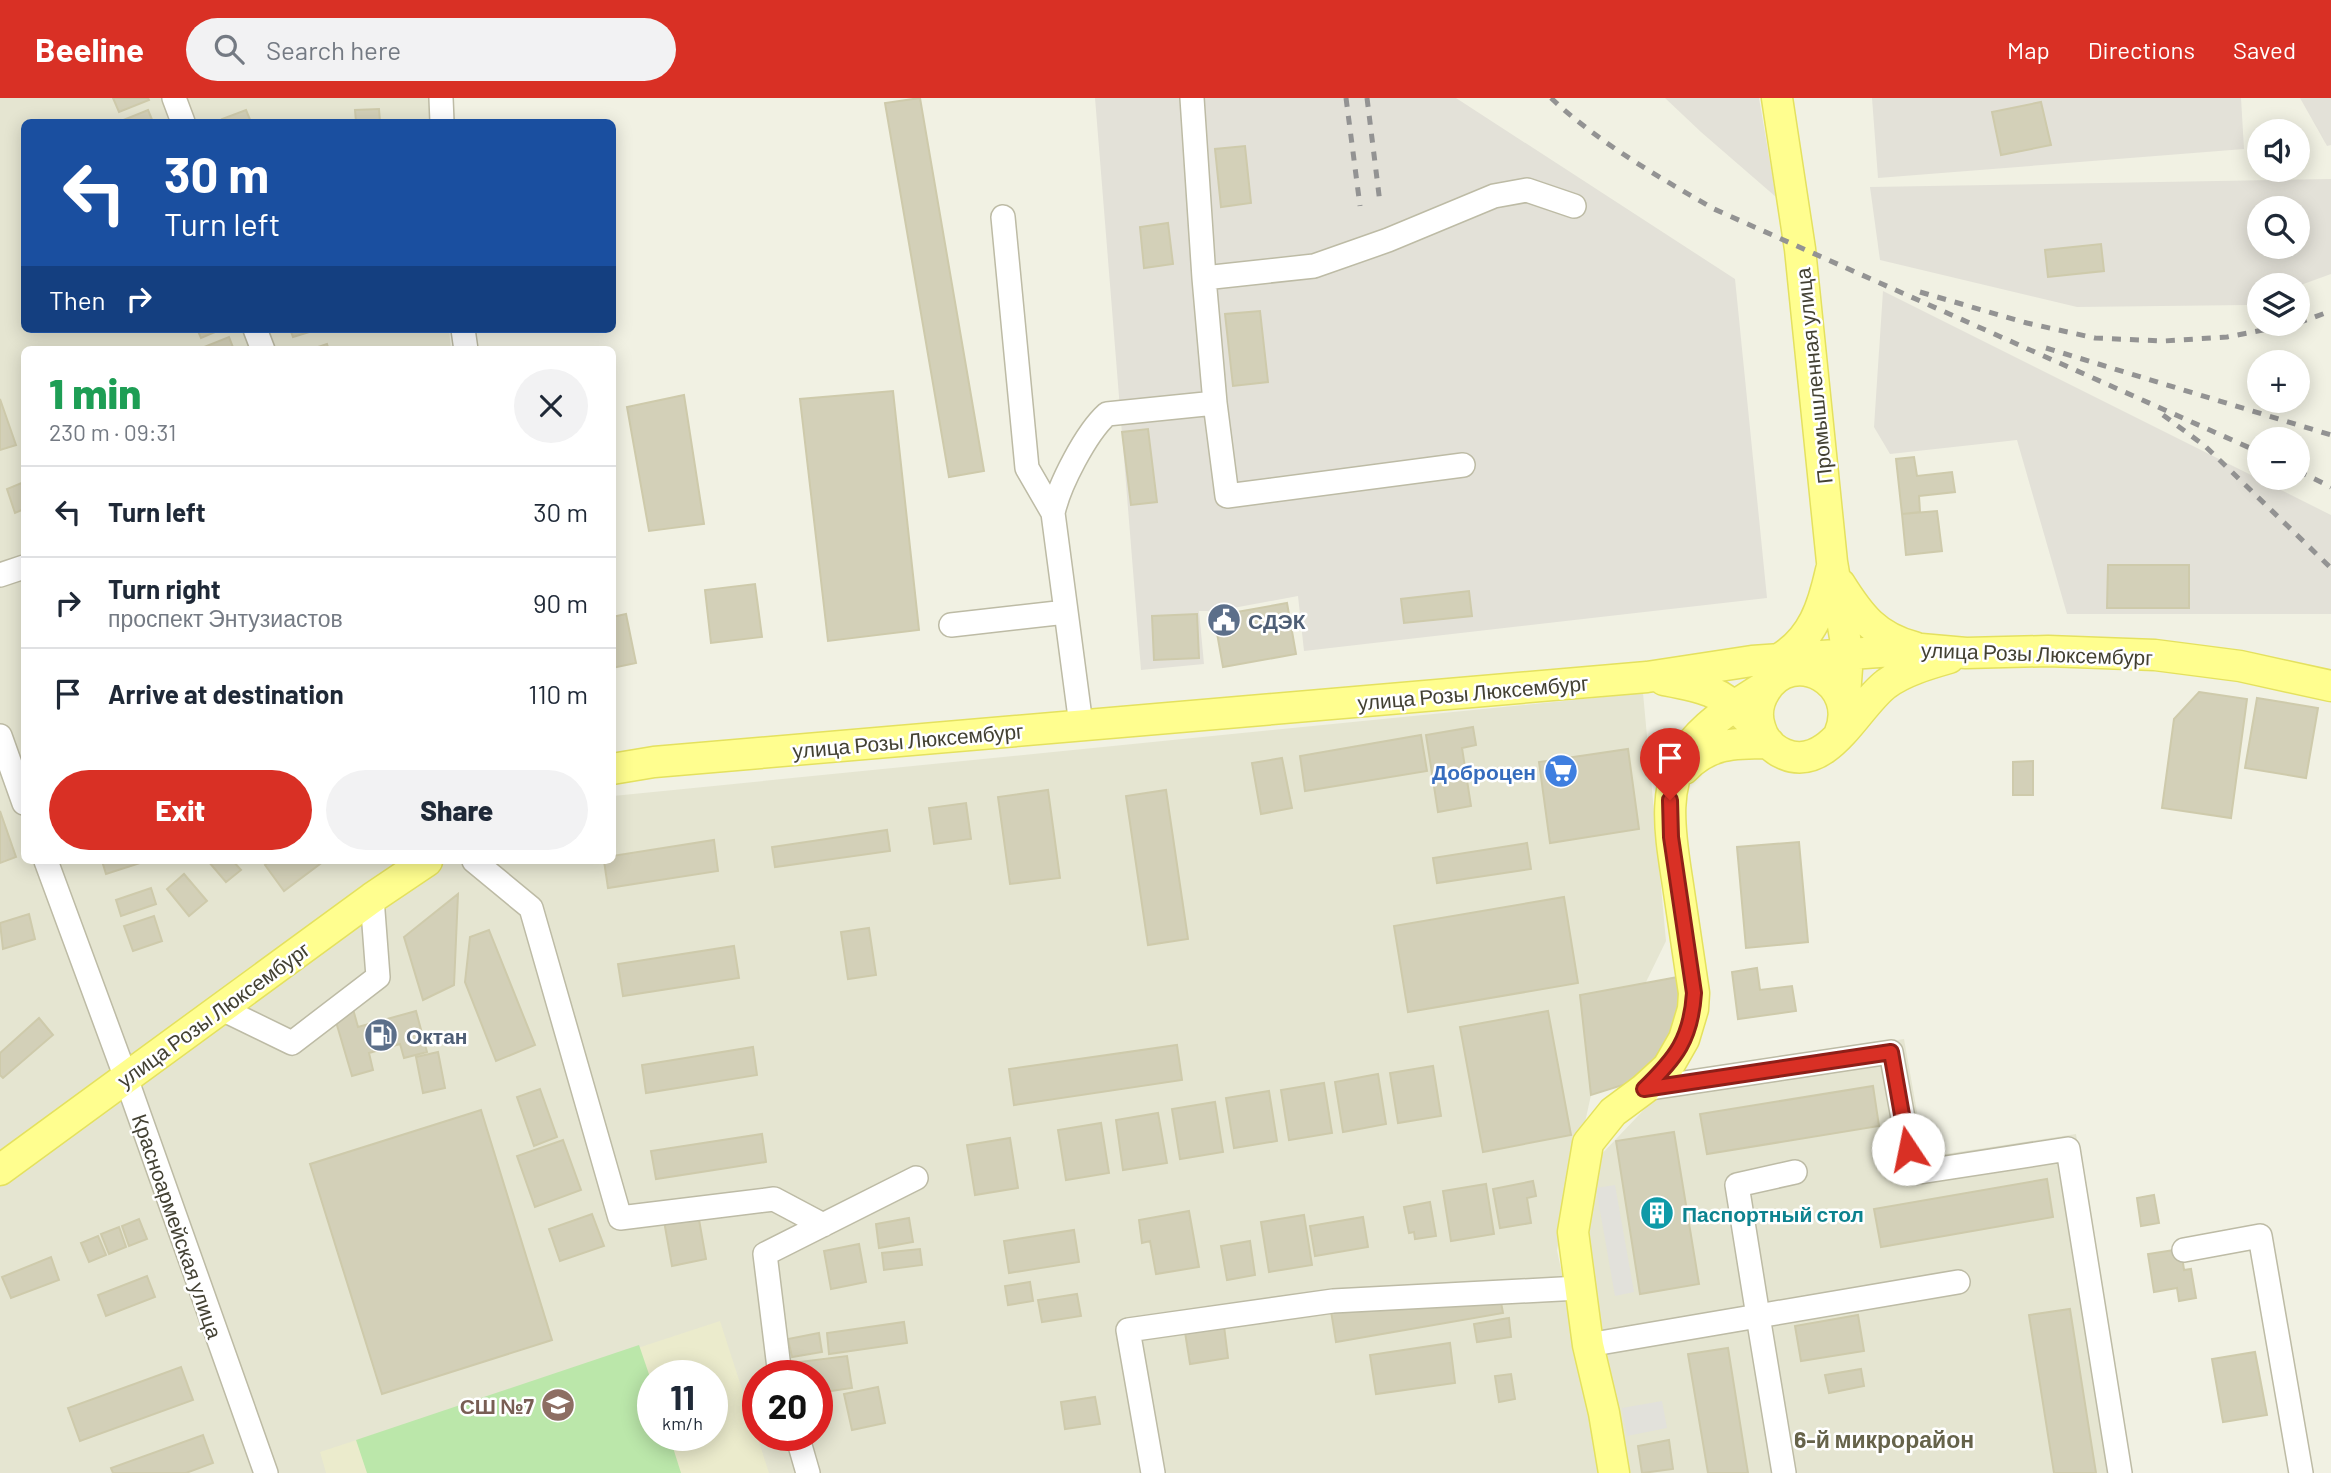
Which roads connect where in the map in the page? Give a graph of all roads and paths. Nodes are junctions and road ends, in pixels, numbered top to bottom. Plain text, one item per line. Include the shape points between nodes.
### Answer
1 (174, 98) edge
2 (441, 98) edge
3 (1192, 98) edge
4 (1777, 98) edge
5 (182, 119) edge
6 (442, 119) edge
7 (1574, 206) dead end
8 (1003, 217) dead end
9 (1205, 278) junction
10 (1215, 403) junction
11 (1463, 466) dead end
12 (1053, 513) junction
13 (21, 568) edge
14 (1834, 570) junction
15 (0, 575) edge
16 (1066, 612) junction
17 (951, 625) dead end
18 (1921, 649) junction
19 (1966, 653) junction
20 (1848, 654) junction
21 (1776, 670) junction
22 (1647, 677) junction
23 (2331, 686) edge
24 (1735, 705) junction
25 (1841, 722) junction
26 (1081, 725) junction
27 (0, 736) edge
28 (1766, 739) junction
29 (616, 768) edge
30 (1674, 779) junction
31 (21, 795) edge
32 (47, 864) edge
33 (423, 864) edge
34 (478, 864) edge
35 (372, 898) junction
36 (220, 1008) junction
37 (126, 1078) junction
38 (1644, 1089) junction
39 (0, 1170) edge
40 (1794, 1172) dead end
41 (916, 1178) dead end
42 (823, 1225) junction
43 (2184, 1250) dead end
44 (1958, 1282) dead end
45 (1579, 1287) junction
46 (1758, 1316) junction
47 (1588, 1345) junction
48 (778, 1360) edge
49 (802, 1451) edge
50 (266, 1473) edge
51 (808, 1473) edge
52 (1153, 1473) edge
53 (1615, 1473) edge
54 (1784, 1473) edge
55 (2120, 1473) edge
56 (2301, 1473) edge

1 - 5 street
2 - 6 street
3 - 9 street
4 - 14 main road, Промышленная улица via 1800,249
7 - 9 street via 1527,190 1494,196 1314,266
8 - 12 street via 1027,468
9 - 10 street
10 - 11 street via 1227,496
10 - 12 street via 1107,414 1094,426 1056,497
12 - 16 street
13 - 15 street
14 - 18 main road via 1861,615 1899,643
14 - 20 main road, Промышленная улица
14 - 21 main road via 1818,615
16 - 17 street
16 - 26 street
18 - 19 main road, улица Розы Люксембург
18 - 20 main road, улица Розы Люксембург
19 - 23 main road, улица Розы Люксембург via 2155,655 2240,666
19 - 25 main road via 1893,679
20 - 21 main road, улица Розы Люксембург
20 - 25 main road, Промышленная улица
21 - 22 main road, улица Розы Люксембург
21 - 24 main road
21 - 25 main road via 1810,672 1833,684 1840,696
21 - 28 main road via 1758,707
22 - 24 main road via 1713,692
22 - 26 main road, улица Розы Люксембург
24 - 28 main road
24 - 30 main road via 1692,743
25 - 28 main road via 1828,748 1806,757 1788,755
26 - 29 main road, улица Розы Люксембург
27 - 31 street
28 - 30 main road via 1707,750
30 - 38 main road via 1670,828 1693,1009 1677,1053
32 - 37 street, Красноармейская улица
33 - 35 main road, улица Розы Люксембург
34 - 42 street via 531,908 620,1218 774,1199
35 - 36 main road, улица Розы Люксембург
35 - 36 street via 378,977 292,1043
36 - 37 main road, улица Розы Люксембург
37 - 39 main road, улица Розы Люксембург
37 - 50 street, Красноармейская улица
38 - 45 main road via 1613,1111 1588,1143 1573,1232
38 - 55 street via 1891,1052 1913,1173 2068,1149
40 - 46 street via 1737,1185
41 - 42 street
42 - 48 street via 765,1254
43 - 56 street via 2260,1236
44 - 46 street
45 - 47 main road
45 - 52 street via 1333,1301 1128,1330
46 - 47 street
46 - 54 street
47 - 53 main road
49 - 51 street

